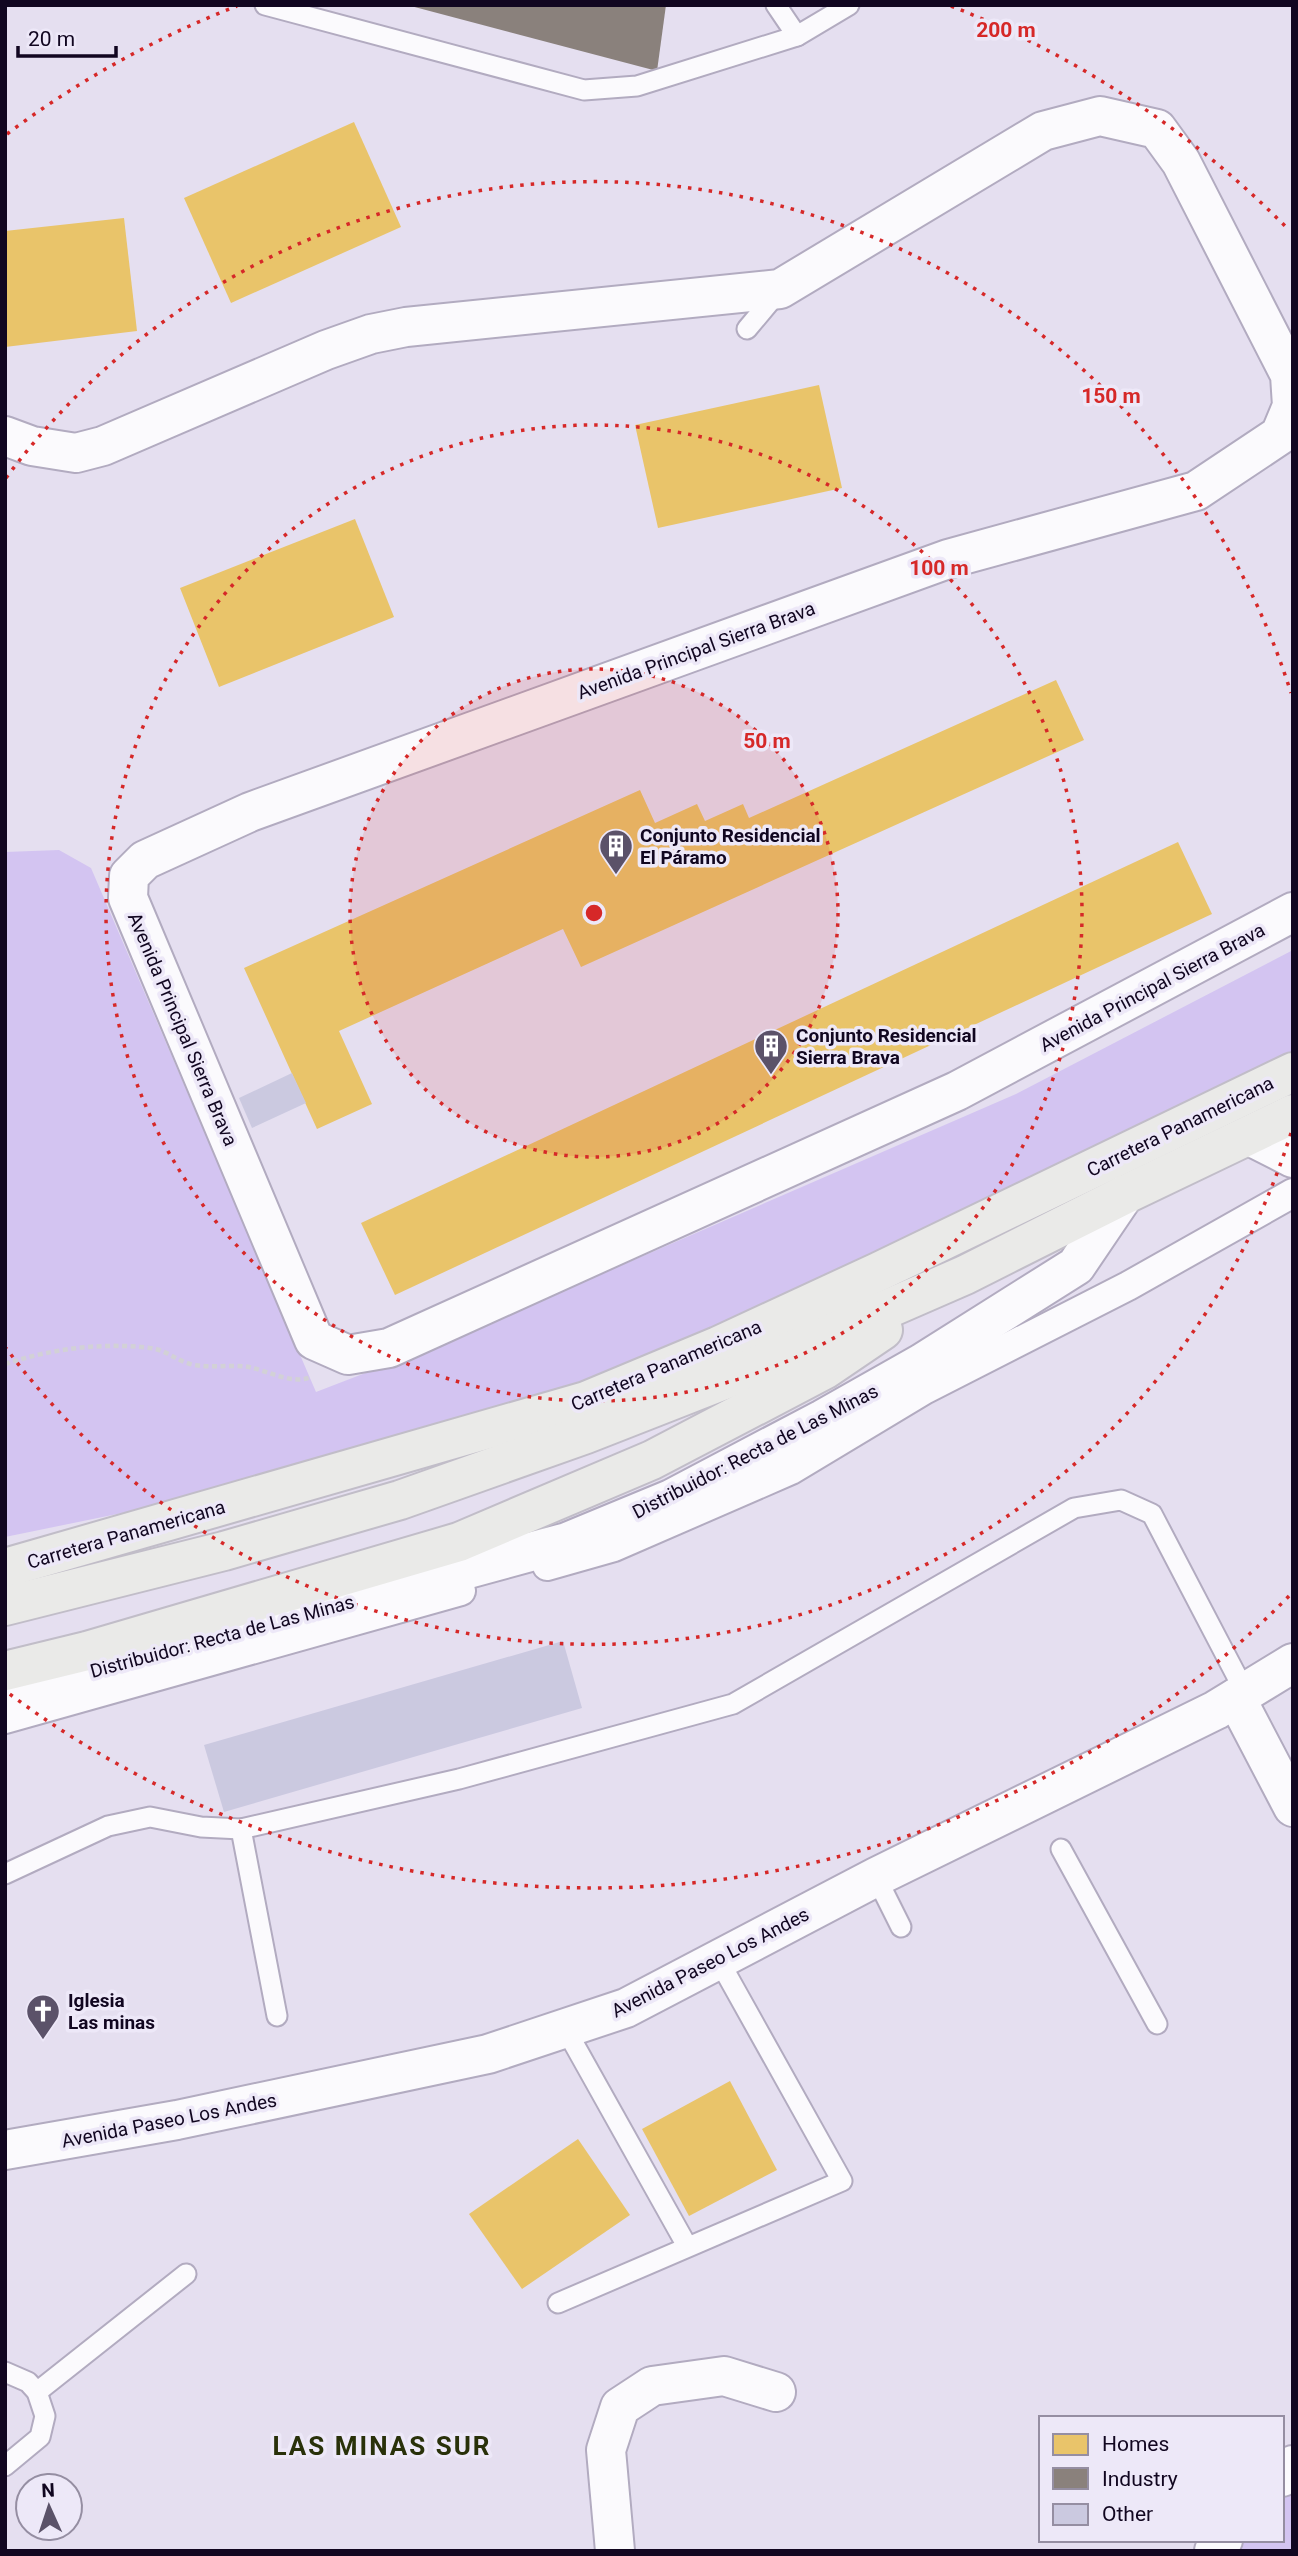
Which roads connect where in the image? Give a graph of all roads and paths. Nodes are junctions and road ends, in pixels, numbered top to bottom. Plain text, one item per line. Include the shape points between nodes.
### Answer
1 (265, 5) edge
2 (776, 5) edge
3 (849, 5) edge
4 (797, 36) junction
5 (780, 289) junction
6 (747, 329) dead end
7 (5, 436) edge
8 (1293, 912) edge
9 (1293, 1072) edge
10 (1293, 1114) edge
11 (1250, 1136) junction
12 (1293, 1158) edge
13 (1293, 1193) edge
14 (1124, 1195) junction
15 (965, 1275) junction
16 (348, 1354) junction
17 (5, 1364) edge
18 (5, 1568) edge
19 (5, 1606) edge
20 (1293, 1663) edge
21 (5, 1671) edge
22 (5, 1695) edge
23 (1232, 1700) junction
24 (5, 1719) edge
25 (1293, 1807) edge
26 (241, 1829) junction
27 (1061, 1849) dead end
28 (5, 1874) edge
29 (876, 1877) junction
30 (901, 1927) dead end
31 (718, 1959) junction
32 (276, 2016) dead end
33 (1157, 2024) dead end
34 (565, 2028) junction
35 (5, 2150) edge
36 (687, 2246) junction
37 (186, 2274) dead end
38 (558, 2303) dead end
39 (5, 2372) edge
40 (37, 2392) junction
41 (776, 2392) dead end
42 (5, 2466) edge
43 (615, 2551) edge

1 - 4 lane via 583,90 637,86
2 - 4 lane
3 - 4 lane
5 - 6 lane
5 - 7 street, Avenida Principal Sierra Brava via 406,327 326,350 103,446 76,453
5 - 16 street, Avenida Principal Sierra Brava via 1043,131 1100,116 1157,129 1181,162 1290,375 1292,407 1280,435 1196,491 948,559 250,811 145,860 129,876 128,898 314,1340
8 - 16 street, Avenida Principal Sierra Brava via 957,1091 388,1348
9 - 18 main road, Carretera Panamericana via 878,1272 586,1401
10 - 11 main road, Carretera Panamericana
11 - 12 street
11 - 14 main road, Carretera Panamericana
13 - 24 street via 1128,1286 924,1390 791,1470 614,1547
14 - 15 main road, Carretera Panamericana
14 - 22 street, Distribuidor: Recta de Las Minas via 1076,1266 911,1369 671,1499 567,1542
15 - 19 main road, Carretera Panamericana via 699,1390 400,1500 224,1551
15 - 21 main road via 824,1370 652,1460 459,1542
16 - 17 path via 304,1380 251,1368 196,1365 153,1348 104,1345
20 - 23 street, Avenida Paseo Los Andes
23 - 25 street
23 - 26 lane via 1152,1514 1121,1500 1074,1508 733,1704 459,1779
23 - 29 street, Avenida Paseo Los Andes
26 - 28 lane via 150,1817 108,1826
26 - 32 lane
27 - 33 lane
29 - 30 lane
29 - 31 street, Avenida Paseo Los Andes
31 - 34 street, Avenida Paseo Los Andes via 626,2008
31 - 36 lane via 842,2181
34 - 35 street, Avenida Paseo Los Andes via 488,2054 177,2120
34 - 36 lane
36 - 38 lane
37 - 40 lane
39 - 40 lane via 28,2382
40 - 42 lane via 45,2416 40,2437
41 - 43 street via 724,2376 653,2386 620,2407 606,2450

